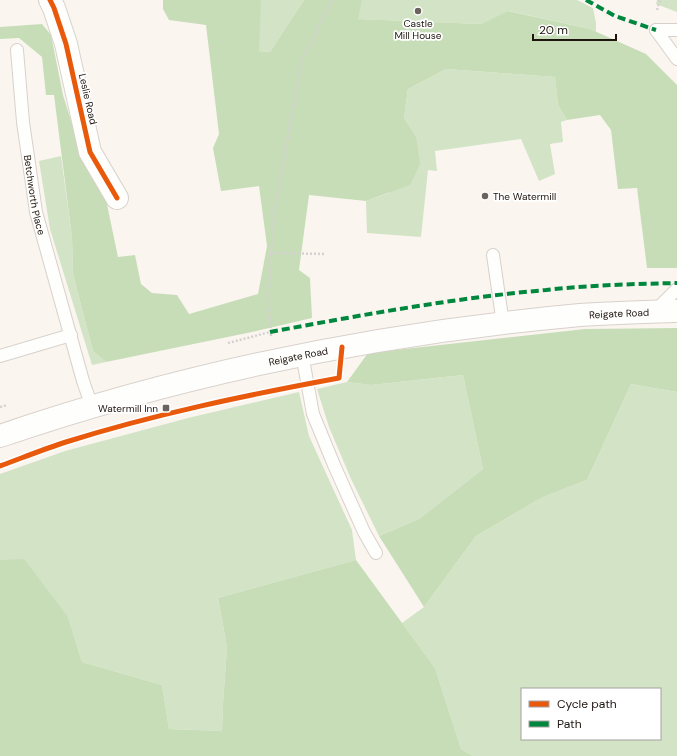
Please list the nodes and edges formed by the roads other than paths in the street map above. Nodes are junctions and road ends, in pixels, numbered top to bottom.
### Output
1 (50, 0) edge
2 (677, 30) edge
3 (17, 50) dead end
4 (677, 59) edge
5 (117, 198) dead end
6 (493, 255) dead end
7 (677, 289) edge
8 (677, 311) edge
9 (654, 312) junction
10 (503, 324) junction
11 (71, 335) junction
12 (302, 354) junction
13 (0, 356) edge
14 (92, 407) junction
15 (0, 436) edge
16 (376, 553) dead end

1 - 5 main road, Leslie Road
2 - 4 lane
3 - 11 lane, Betchworth Place
6 - 10 lane
7 - 9 lane
8 - 9 main road, Reigate Road
9 - 10 main road, Reigate Road
10 - 12 main road, Reigate Road
11 - 13 lane
11 - 14 lane, Betchworth Place
12 - 14 main road, Reigate Road
12 - 16 lane
14 - 15 main road, Reigate Road

